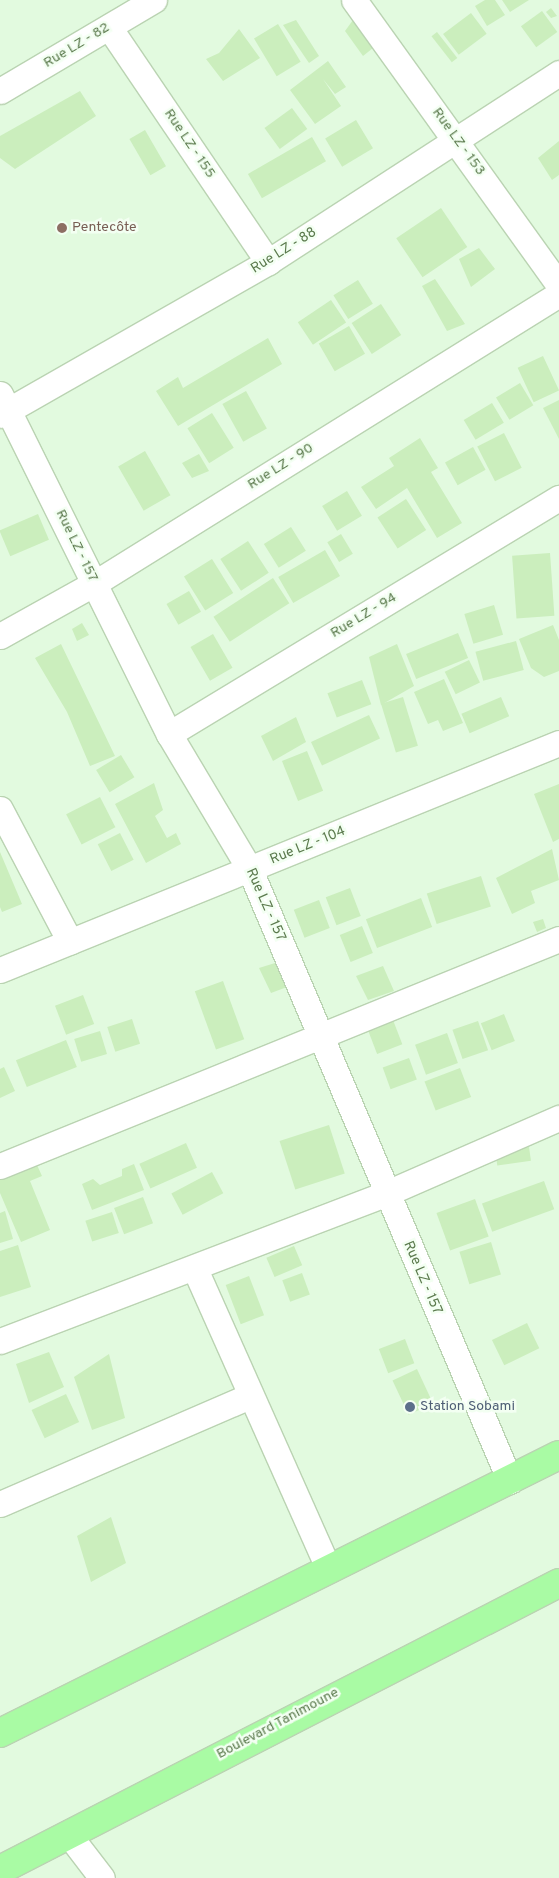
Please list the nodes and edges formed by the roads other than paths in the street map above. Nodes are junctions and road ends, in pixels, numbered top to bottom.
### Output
1 (154, 0) edge
2 (354, 0) edge
3 (109, 27) junction
4 (559, 73) edge
5 (0, 91) edge
6 (459, 142) junction
7 (268, 262) junction
8 (559, 285) edge
9 (559, 294) edge
10 (3, 406) edge
11 (559, 498) edge
12 (95, 583) junction
13 (0, 636) edge
14 (169, 734) junction
15 (559, 743) edge
16 (0, 809) edge
17 (250, 870) junction
18 (559, 939) edge
19 (70, 942) junction
20 (0, 970) edge
21 (322, 1033) junction
22 (559, 1118) edge
23 (0, 1166) edge
24 (387, 1193) junction
25 (195, 1269) junction
26 (0, 1341) edge
27 (250, 1396) junction
28 (559, 1455) edge
29 (510, 1480) junction
30 (0, 1504) edge
31 (329, 1570) junction
32 (559, 1582) edge
33 (0, 1733) edge
34 (78, 1845) junction
35 (0, 1870) edge
36 (102, 1878) edge

1 - 3 street, Rue LZ - 82
2 - 6 street, Rue LZ - 153
3 - 5 street, Rue LZ - 82
3 - 7 street, Rue LZ - 155
4 - 6 street, Rue LZ - 88
6 - 7 street, Rue LZ - 88
6 - 8 street, Rue LZ - 153
7 - 10 street, Rue LZ - 88
9 - 12 street, Rue LZ - 90
10 - 12 street, Rue LZ - 157
11 - 14 street, Rue LZ - 94
12 - 13 street, Rue LZ - 90
12 - 14 street, Rue LZ - 157
14 - 17 street, Rue LZ - 157
15 - 17 street, Rue LZ - 104
16 - 19 street
17 - 19 street, Rue LZ - 104
17 - 21 street, Rue LZ - 157
18 - 21 street
19 - 20 street, Rue LZ - 104
21 - 23 street
21 - 24 street, Rue LZ - 157
22 - 24 street
24 - 25 street
24 - 29 street, Rue LZ - 157
25 - 26 street
25 - 27 street
27 - 30 street
27 - 31 street
28 - 29 main road
29 - 31 main road
31 - 33 main road
32 - 34 main road, Boulevard Tanimoune
34 - 35 main road, Boulevard Tanimoune
34 - 36 street

